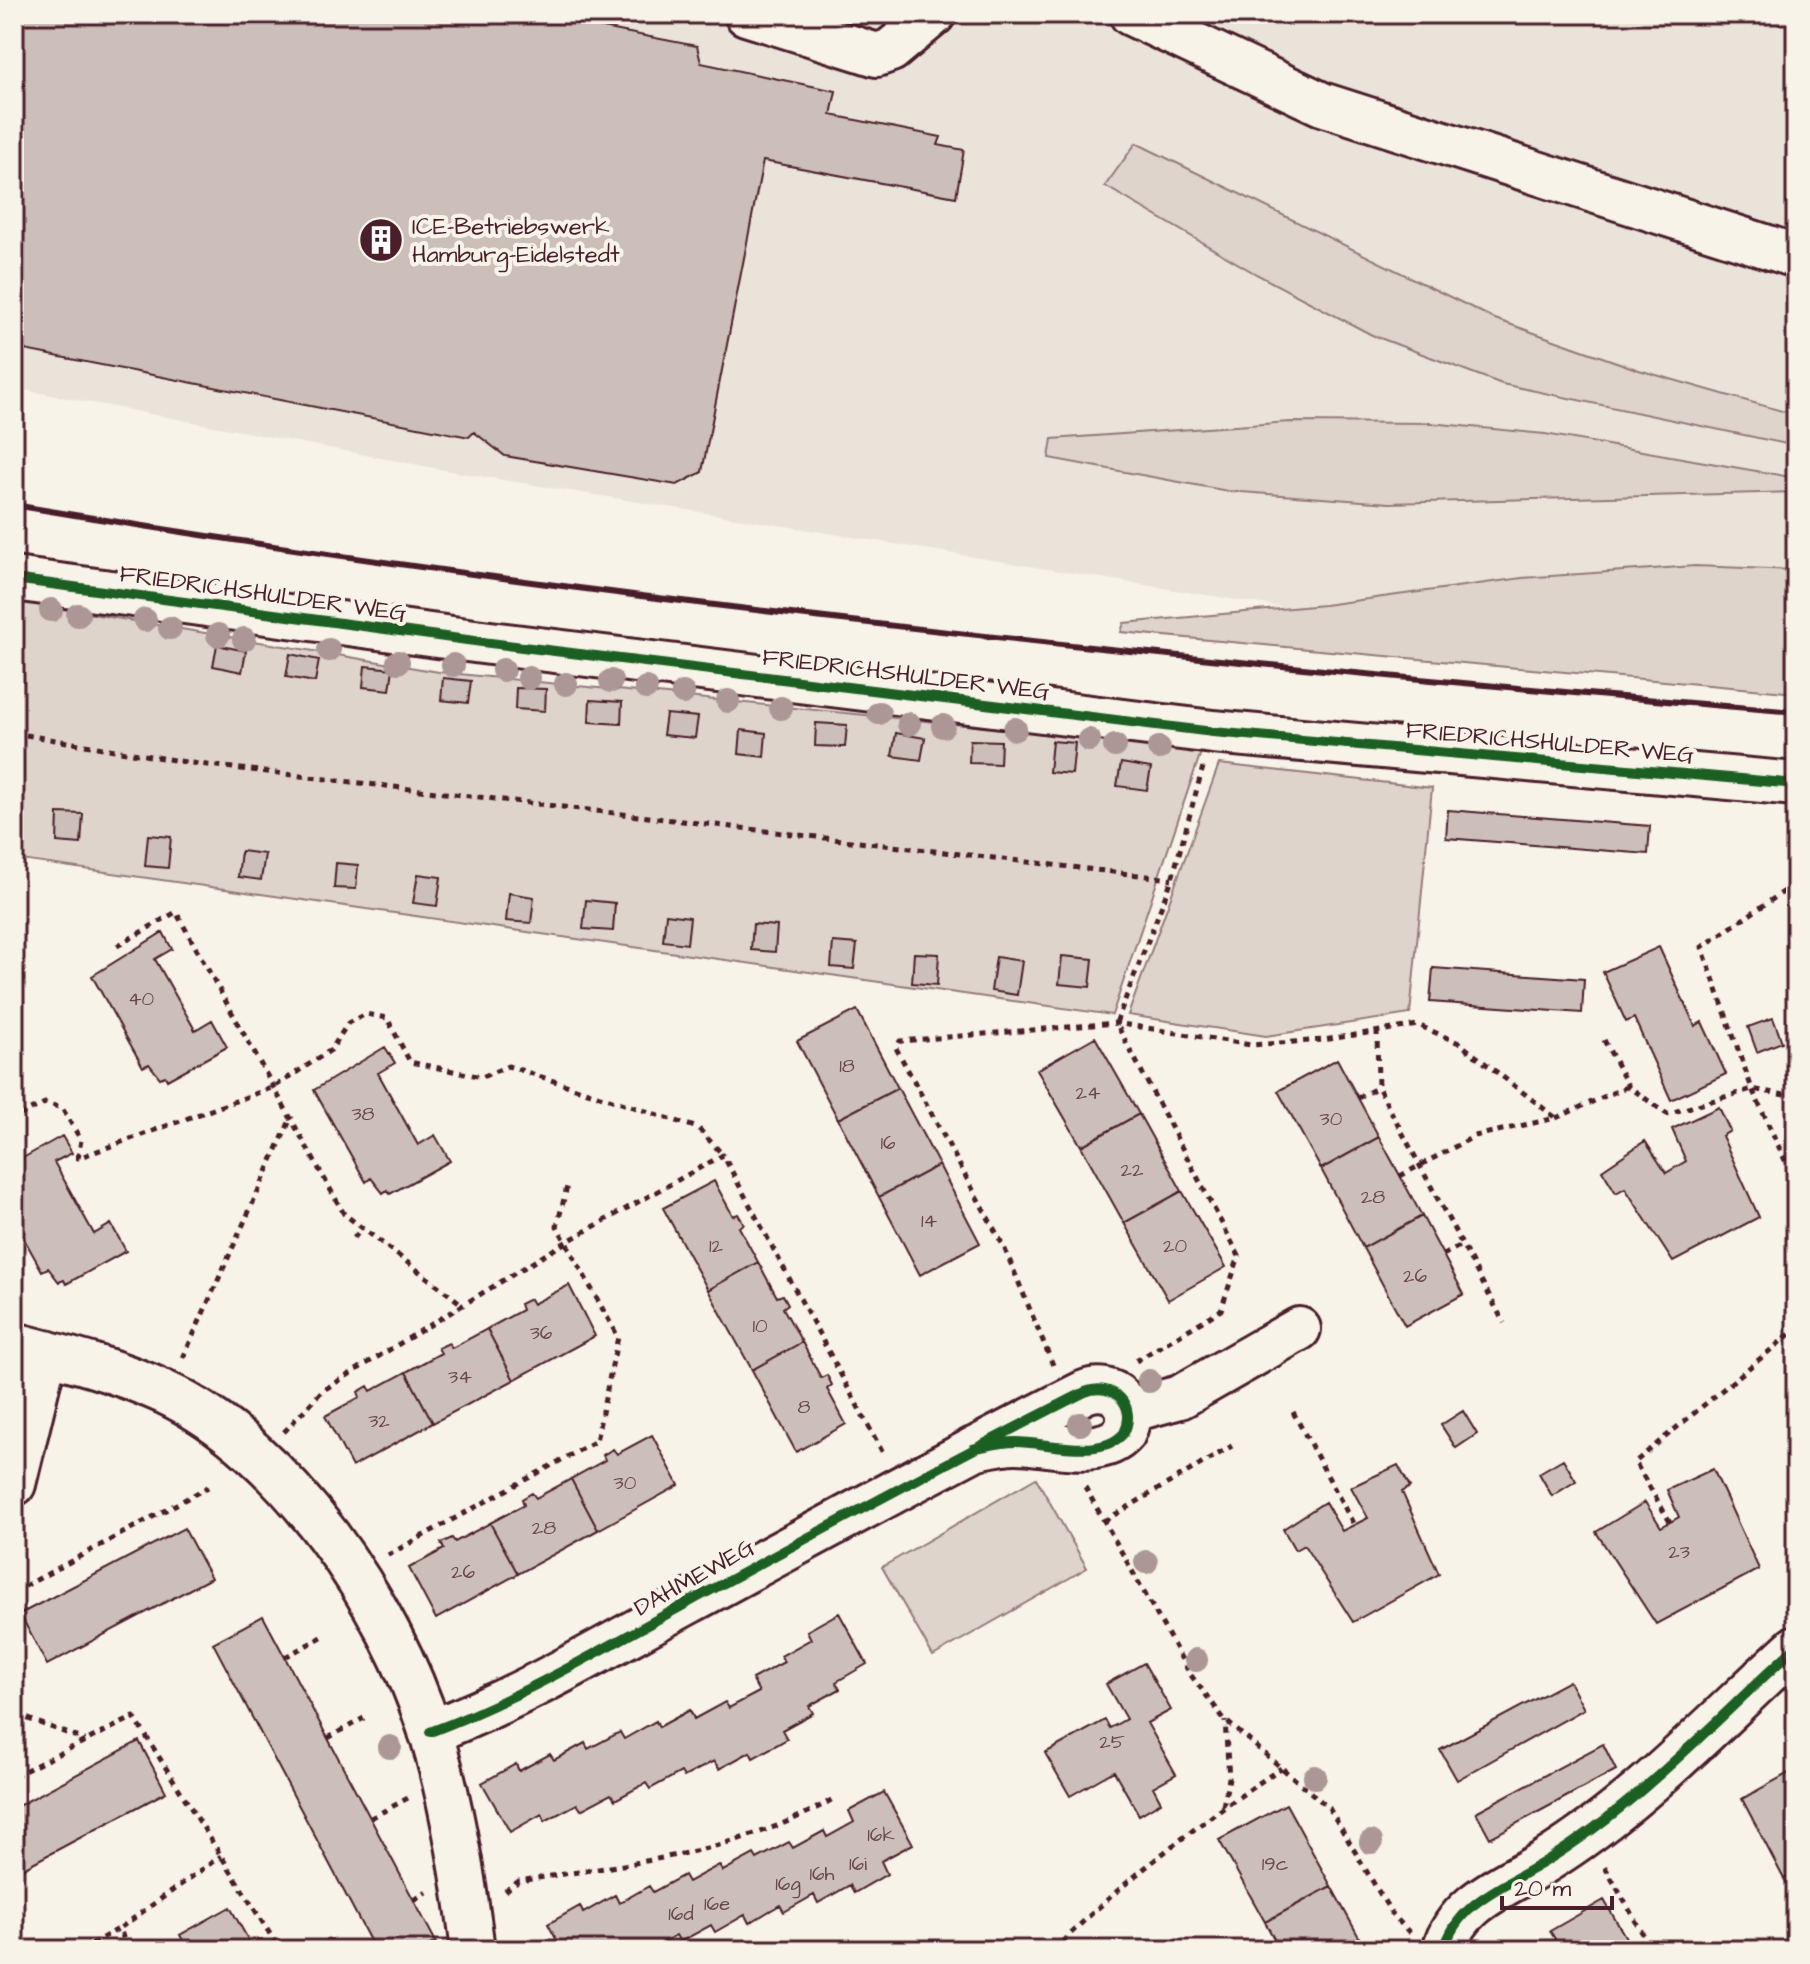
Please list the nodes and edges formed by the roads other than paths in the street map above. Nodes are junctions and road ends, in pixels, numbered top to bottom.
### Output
1 (746, 14) edge
2 (934, 14) edge
3 (1131, 14) edge
4 (1796, 256) edge
5 (14, 579) edge
6 (1794, 801) edge
7 (1299, 1329) dead end
8 (30, 1348) edge
9 (14, 1484) edge
10 (1796, 1647) edge
11 (430, 1732) junction
12 (1428, 1942) edge
13 (473, 1950) edge

1 - 2 street
3 - 4 street
5 - 6 street, FRIEDRICHSHULDER WEG
7 - 11 street, DAHMEWEG
8 - 9 street
8 - 11 street
10 - 12 street
11 - 13 street

